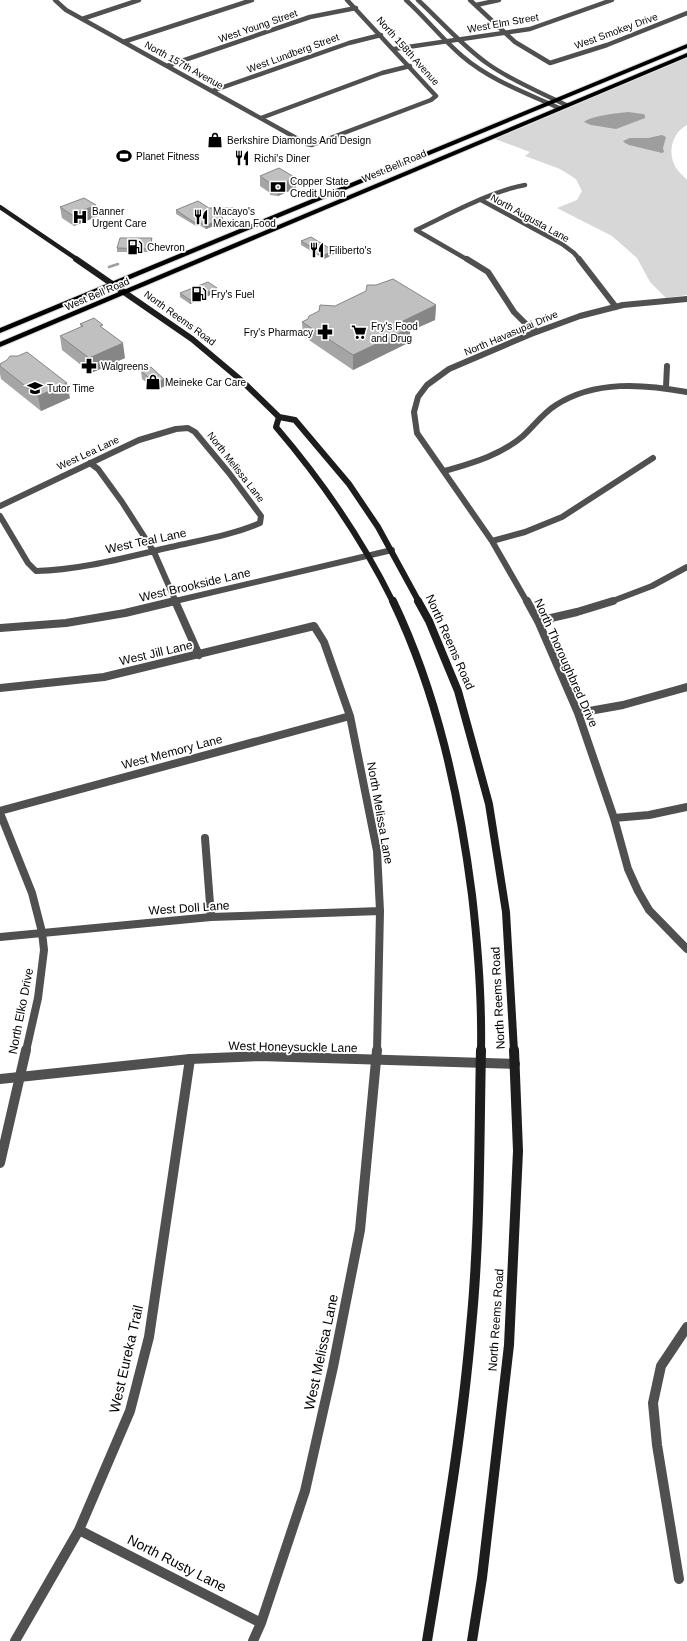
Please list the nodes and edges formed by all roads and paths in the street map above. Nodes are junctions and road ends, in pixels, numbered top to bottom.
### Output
1 (54, 0) edge
2 (139, 0) edge
3 (252, 0) edge
4 (347, 0) edge
5 (406, 0) edge
6 (418, 0) edge
7 (470, 0) edge
8 (499, 0) edge
9 (612, 0) edge
10 (476, 4) junction
11 (356, 8) junction
12 (687, 13) edge
13 (82, 20) junction
14 (506, 33) junction
15 (381, 35) junction
16 (459, 39) junction
17 (448, 41) junction
18 (123, 42) junction
19 (687, 46) edge
20 (394, 49) junction
21 (687, 55) edge
22 (167, 66) junction
23 (410, 66) junction
24 (212, 91) junction
25 (556, 100) junction
26 (548, 103) junction
27 (566, 105) junction
28 (559, 108) junction
29 (261, 118) junction
30 (307, 144) joint
31 (525, 185) dead end
32 (481, 200) junction
33 (0, 207) edge
34 (281, 214) junction
35 (292, 221) junction
36 (112, 284) junction
37 (125, 293) junction
38 (687, 299) edge
39 (616, 307) junction
40 (0, 331) edge
41 (536, 331) junction
42 (0, 345) edge
43 (667, 366) dead end
44 (666, 387) junction
45 (421, 392) joint
46 (687, 392) edge
47 (279, 417) junction
48 (188, 428) joint
49 (652, 458) dead end
50 (90, 462) junction
51 (445, 471) junction
52 (0, 506) edge
53 (0, 516) edge
54 (260, 523) joint
55 (492, 541) junction
56 (392, 550) junction
57 (154, 552) junction
58 (369, 555) junction
59 (687, 567) edge
60 (176, 601) junction
61 (538, 621) junction
62 (314, 626) joint
63 (0, 628) edge
64 (198, 655) junction
65 (687, 687) edge
66 (0, 688) edge
67 (578, 713) junction
68 (350, 716) junction
69 (687, 807) edge
70 (0, 812) edge
71 (614, 818) junction
72 (205, 838) dead end
73 (380, 911) junction
74 (211, 917) junction
75 (42, 932) junction
76 (0, 936) edge
77 (687, 949) edge
78 (190, 1059) junction
79 (377, 1060) junction
80 (481, 1064) junction
81 (515, 1064) junction
82 (20, 1077) junction
83 (0, 1079) edge
84 (0, 1163) edge
85 (687, 1327) edge
86 (79, 1530) junction
87 (678, 1579) dead end
88 (261, 1623) junction
89 (15, 1641) edge
90 (253, 1641) edge
91 (427, 1641) edge
92 (472, 1641) edge

1 - 13 street, North 157th Avenue
2 - 13 street
3 - 18 street
4 - 11 street, North 158th Avenue
5 - 17 street
6 - 16 street
7 - 10 street
8 - 10 street
9 - 14 street, West Elm Street
10 - 14 street
11 - 15 street, North 158th Avenue
11 - 22 street, West Young Street
12 - 14 street, West Smokey Drive
13 - 18 street, North 157th Avenue
14 - 16 street, West Elm Street
15 - 20 street, North 158th Avenue
15 - 24 street, West Lundberg Street
16 - 17 street, West Elm Street
16 - 25 street
17 - 20 street, West Elm Street
17 - 26 street
18 - 22 street, North 157th Avenue
19 - 25 main road, West Bell Road
20 - 23 street, North 158th Avenue
21 - 27 main road, West Bell Road
22 - 24 street, North 157th Avenue
23 - 29 street
23 - 30 street, North 158th Avenue
24 - 29 street, North 157th Avenue
25 - 26 main road, West Bell Road
25 - 27 street
26 - 28 street
26 - 34 main road, West Bell Road
27 - 28 main road, West Bell Road
28 - 35 main road, West Bell Road
29 - 30 street, North 157th Avenue
31 - 32 street
32 - 39 street, North Augusta Lane
32 - 41 street
33 - 36 main road, North Reems Road
34 - 35 main road
34 - 36 main road, West Bell Road
35 - 37 main road, West Bell Road
36 - 37 main road, North Reems Road
36 - 40 main road, West Bell Road
37 - 42 main road, West Bell Road
37 - 47 main road, North Reems Road
38 - 39 street, North Havasupai Drive
39 - 41 street, North Havasupai Drive
41 - 45 street, North Havasupai Drive
43 - 44 street
44 - 46 street
44 - 51 street
45 - 51 street, North Thoroughbred Drive
47 - 56 main road, North Reems Road
47 - 58 main road, North Reems Road
48 - 50 street, West Lea Lane
48 - 54 street, North Melissa Lane
49 - 55 street
50 - 52 street, West Lea Lane
50 - 57 street
51 - 55 street, North Thoroughbred Drive
53 - 57 street, West Teal Lane
54 - 57 street, West Teal Lane
55 - 61 street, North Thoroughbred Drive
56 - 58 street, West Brookside Lane
56 - 81 main road, North Reems Road
57 - 60 street
58 - 60 street, West Brookside Lane
58 - 80 main road, North Reems Road
59 - 61 street
60 - 63 street, West Brookside Lane
60 - 64 street
61 - 67 street, North Thoroughbred Drive
62 - 64 street, West Jill Lane
62 - 68 street, North Melissa Lane
64 - 66 street, West Jill Lane
65 - 67 street
67 - 71 street, North Thoroughbred Drive
68 - 70 street, West Memory Lane
68 - 73 street, North Melissa Lane
69 - 71 street
70 - 75 street, North Elko Drive
71 - 77 street, North Thoroughbred Drive
72 - 74 street
73 - 74 street, West Doll Lane
73 - 79 street, North Melissa Lane
74 - 75 street, West Doll Lane
75 - 76 street, West Doll Lane
75 - 82 street, North Elko Drive
78 - 79 street, West Honeysuckle Lane
78 - 82 street, West Honeysuckle Lane
78 - 86 street, West Eureka Trail
79 - 80 street, West Honeysuckle Lane
79 - 88 street, West Melissa Lane
80 - 81 street, West Honeysuckle Lane
80 - 91 main road, North Reems Road
81 - 92 main road, North Reems Road
82 - 83 street, West Honeysuckle Lane
82 - 84 street, North Elko Drive
85 - 87 street
86 - 88 street, North Rusty Lane
86 - 89 street, West Eureka Trail
88 - 90 street, West Melissa Lane

